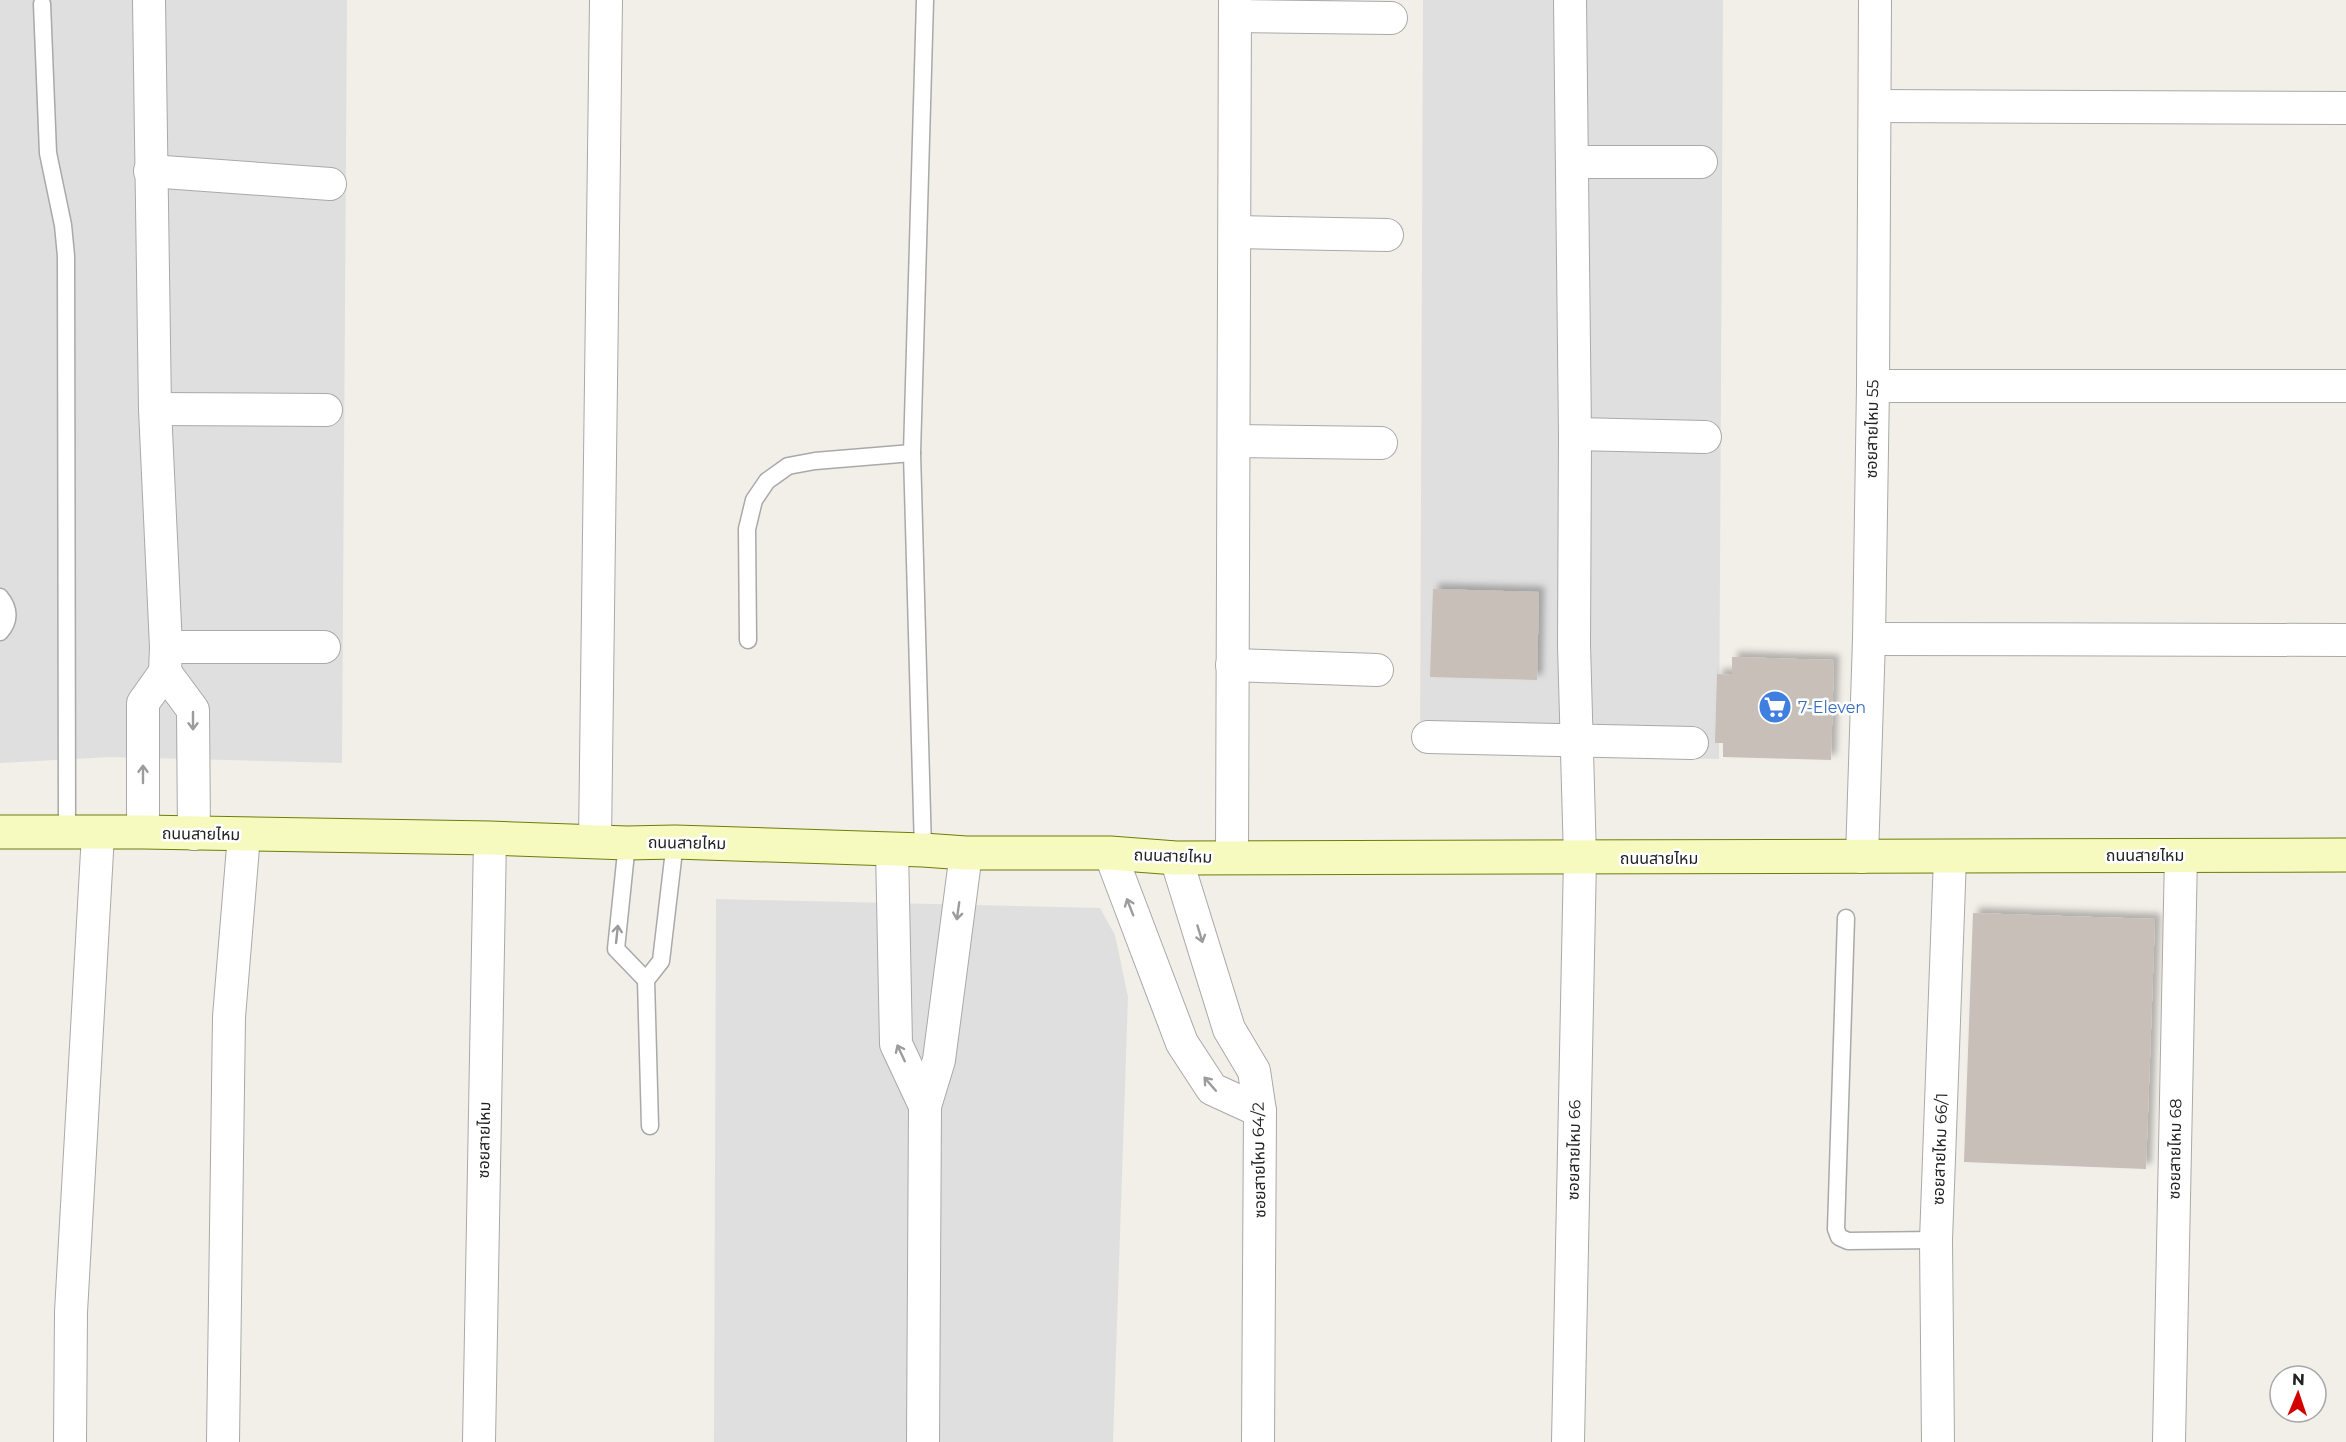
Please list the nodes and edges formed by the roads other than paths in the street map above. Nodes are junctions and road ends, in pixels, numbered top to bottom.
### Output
1 (149, 0) edge
2 (606, 0) edge
3 (925, 0) edge
4 (1570, 0) edge
5 (1875, 0) edge
6 (42, 4) dead end
7 (1235, 8) edge
8 (1391, 18) dead end
9 (1875, 106) junction
10 (2346, 108) edge
11 (1572, 162) junction
12 (1701, 162) dead end
13 (150, 171) junction
14 (330, 184) dead end
15 (1235, 232) junction
16 (1387, 235) dead end
17 (1873, 386) junction
18 (2346, 386) edge
19 (155, 409) junction
20 (326, 410) dead end
21 (1575, 434) junction
22 (1705, 437) dead end
23 (1234, 441) junction
24 (1381, 443) dead end
25 (912, 453) junction
26 (0, 597) edge
27 (0, 632) edge
28 (1869, 639) junction
29 (748, 640) dead end
30 (2346, 640) edge
31 (324, 647) dead end
32 (165, 659) junction
33 (1232, 665) junction
34 (1377, 670) dead end
35 (1428, 737) dead end
36 (1577, 740) junction
37 (1692, 743) dead end
38 (0, 832) edge
39 (143, 832) junction
40 (83, 833) junction
41 (194, 834) junction
42 (244, 835) junction
43 (490, 838) junction
44 (595, 842) junction
45 (675, 842) junction
46 (627, 843) junction
47 (908, 849) junction
48 (966, 853) junction
49 (1110, 853) junction
50 (2181, 855) junction
51 (2346, 855) edge
52 (1950, 856) junction
53 (1232, 857) junction
54 (1862, 857) junction
55 (1176, 858) junction
56 (1580, 858) junction
57 (1846, 918) dead end
58 (646, 980) junction
59 (925, 1106) junction
60 (1260, 1111) junction
61 (650, 1126) dead end
62 (1936, 1240) junction
63 (70, 1442) edge
64 (223, 1442) edge
65 (479, 1442) edge
66 (923, 1442) edge
67 (1258, 1442) edge
68 (1568, 1442) edge
69 (1938, 1442) edge
70 (2169, 1442) edge

1 - 13 street
2 - 44 street
3 - 25 lane
4 - 11 street, ซอยสายไหม 66
5 - 9 street, ซอยสายไหม 55
6 - 40 lane
7 - 8 street
7 - 15 street
9 - 10 street
9 - 17 street, ซอยสายไหม 55
11 - 12 street
11 - 21 street, ซอยสายไหม 66
13 - 14 street
13 - 19 street
15 - 16 street
15 - 23 street
17 - 18 street
17 - 28 street, ซอยสายไหม 55
19 - 20 street
19 - 32 street
21 - 22 street
21 - 36 street, ซอยสายไหม 66
23 - 24 street
23 - 33 street
25 - 29 lane
25 - 47 lane
26 - 27 lane
28 - 30 street
28 - 54 street, ซอยสายไหม 55
31 - 32 street
39 -> 32 street
32 -> 41 street
33 - 34 street
33 - 53 street
35 - 36 street
36 - 37 street
36 - 56 street, ซอยสายไหม 66
38 - 40 main road, ถนนสายไหม
39 - 40 main road, ถนนสายไหม
39 - 41 main road, ถนนสายไหม
40 - 63 street
41 - 42 main road, ถนนสายไหม
42 - 43 main road, ถนนสายไหม
42 - 64 street
43 - 44 main road, ถนนสายไหม
43 - 65 street, ซอยสายไหม
44 - 46 main road, ถนนสายไหม
45 - 46 main road, ถนนสายไหม
45 - 47 main road, ถนนสายไหม
45 - 58 lane
58 -> 46 lane
47 - 48 main road, ถนนสายไหม
59 -> 47 street
48 - 49 main road, ถนนสายไหม
48 -> 59 street
49 - 55 main road, ถนนสายไหม
60 -> 49 street
50 - 51 main road, ถนนสายไหม
50 - 52 main road, ถนนสายไหม
50 - 70 street, ซอยสายไหม 68
52 - 54 main road, ถนนสายไหม
52 - 62 street, ซอยสายไหม 66/1
53 - 55 main road, ถนนสายไหม
53 - 56 main road, ถนนสายไหม
54 - 56 main road, ถนนสายไหม
55 -> 60 street, ซอยสายไหม 64/2
56 - 68 street, ซอยสายไหม 66
57 - 62 lane
58 - 61 lane
59 - 66 street
60 - 67 street, ซอยสายไหม 64/2
62 - 69 street, ซอยสายไหม 66/1

